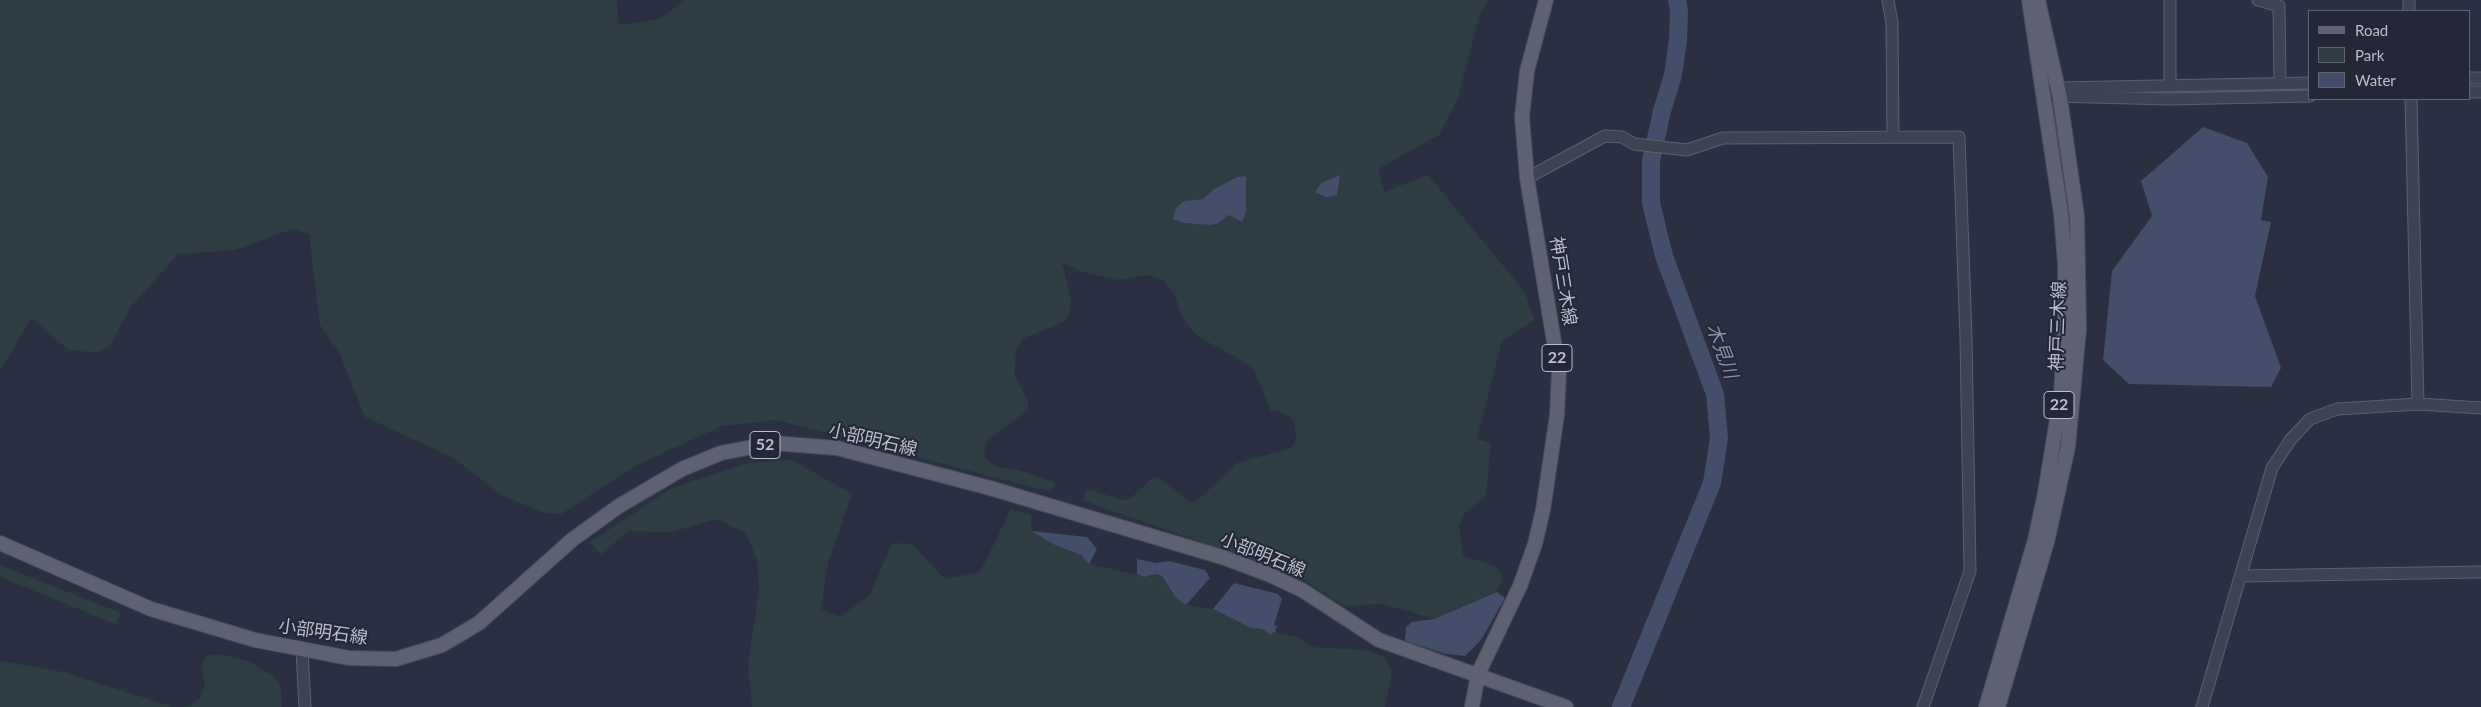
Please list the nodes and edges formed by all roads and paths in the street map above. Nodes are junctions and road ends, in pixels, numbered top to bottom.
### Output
1 (1546, 0) edge
2 (1888, 0) edge
3 (2029, 0) edge
4 (2038, 0) edge
5 (2170, 0) edge
6 (2258, 0) edge
7 (2280, 83) junction
8 (2308, 83) edge
9 (2170, 85) junction
10 (2059, 93) junction
11 (2044, 95) junction
12 (2308, 96) edge
13 (2411, 100) edge
14 (1892, 136) junction
15 (1527, 178) junction
16 (2418, 404) junction
17 (2481, 408) edge
18 (0, 544) edge
19 (2481, 572) edge
20 (2241, 576) junction
21 (302, 650) junction
22 (1478, 674) junction
23 (305, 707) edge
24 (1472, 707) edge
25 (1566, 707) edge
26 (1923, 707) edge
27 (1986, 707) edge
28 (1998, 707) edge
29 (2202, 707) edge

1 - 15 main road, 神戸三木線 / 22
2 - 14 street
3 - 11 main road, 神戸三木線 / 22
4 - 10 main road, 神戸三木線 / 22
5 - 9 street
6 - 7 street
7 - 8 street
7 - 9 street
9 - 10 street
10 - 11 street
10 - 12 street
10 - 28 main road, 神戸三木線 / 22
11 - 27 main road, 神戸三木線 / 22
13 - 16 street
14 - 15 street
14 - 26 street
15 - 22 main road, 神戸三木線 / 22
16 - 17 street
16 - 20 street
18 - 21 main road, 小部明石線 / 52
19 - 20 street
20 - 29 street
21 - 22 main road, 小部明石線 / 52
21 - 23 street
22 - 24 main road, 神戸三木線 / 22
22 - 25 main road, 小部明石線 / 52

